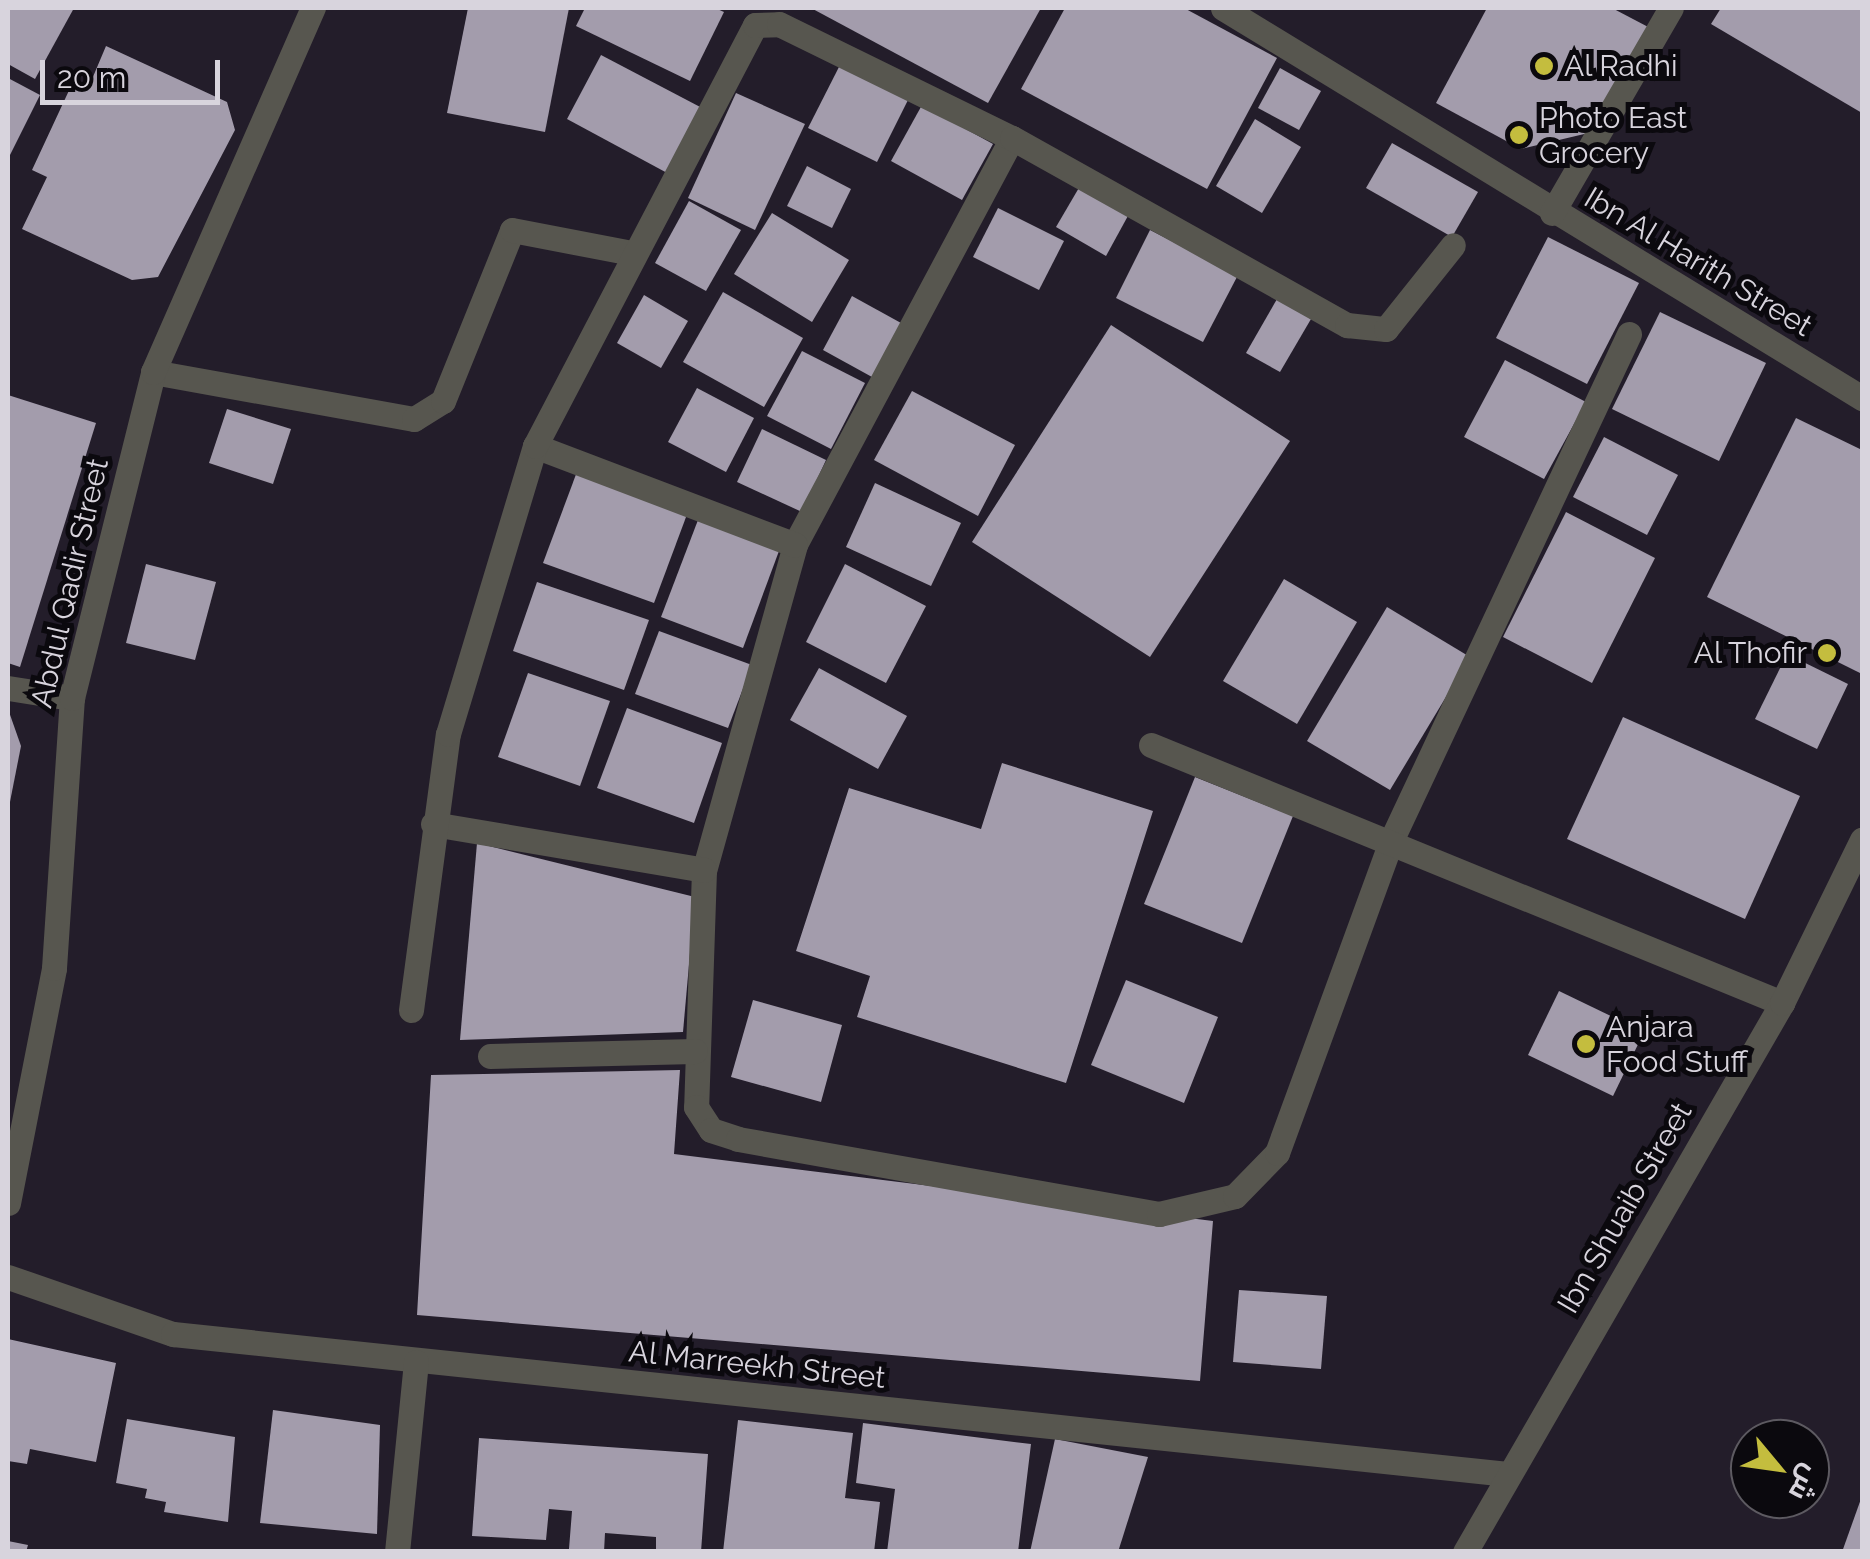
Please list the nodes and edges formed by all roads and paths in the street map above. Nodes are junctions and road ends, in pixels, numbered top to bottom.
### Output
1 (312, 8) edge
2 (1223, 8) edge
3 (1671, 8) edge
4 (1012, 138) junction
5 (1552, 213) junction
6 (1453, 245) dead end
7 (632, 253) junction
8 (1629, 334) dead end
9 (153, 372) junction
10 (1862, 398) edge
11 (535, 446) junction
12 (795, 545) junction
13 (8, 688) edge
14 (72, 698) junction
15 (1151, 746) dead end
16 (433, 824) junction
17 (1862, 840) edge
18 (1391, 841) junction
19 (704, 870) junction
20 (1782, 1003) junction
21 (412, 1010) dead end
22 (695, 1051) junction
23 (490, 1056) dead end
24 (8, 1204) edge
25 (8, 1277) edge
26 (416, 1362) junction
27 (1508, 1474) junction
28 (397, 1552) edge
29 (1465, 1552) edge

1 - 9 street, Abdul Qadir Street
2 - 5 street, Ibn Al Harith Street
3 - 5 street, Ibn Al Harith Street
4 - 6 street
4 - 7 street
4 - 12 street
5 - 10 street, Ibn Al Harith Street
7 - 9 street
7 - 11 street
8 - 18 street
9 - 14 street, Abdul Qadir Street
11 - 12 street
11 - 16 street
12 - 19 street
13 - 14 street
14 - 24 street, Abdul Qadir Street
15 - 18 street
16 - 19 street
16 - 21 street
17 - 20 street, Ibn Shuaib Street
18 - 20 street
18 - 22 street
19 - 22 street
20 - 27 street, Ibn Shuaib Street
22 - 23 street
25 - 26 street, Al Marreekh Street
26 - 27 street, Al Marreekh Street
26 - 28 street
27 - 29 street, Ibn Shuaib Street

